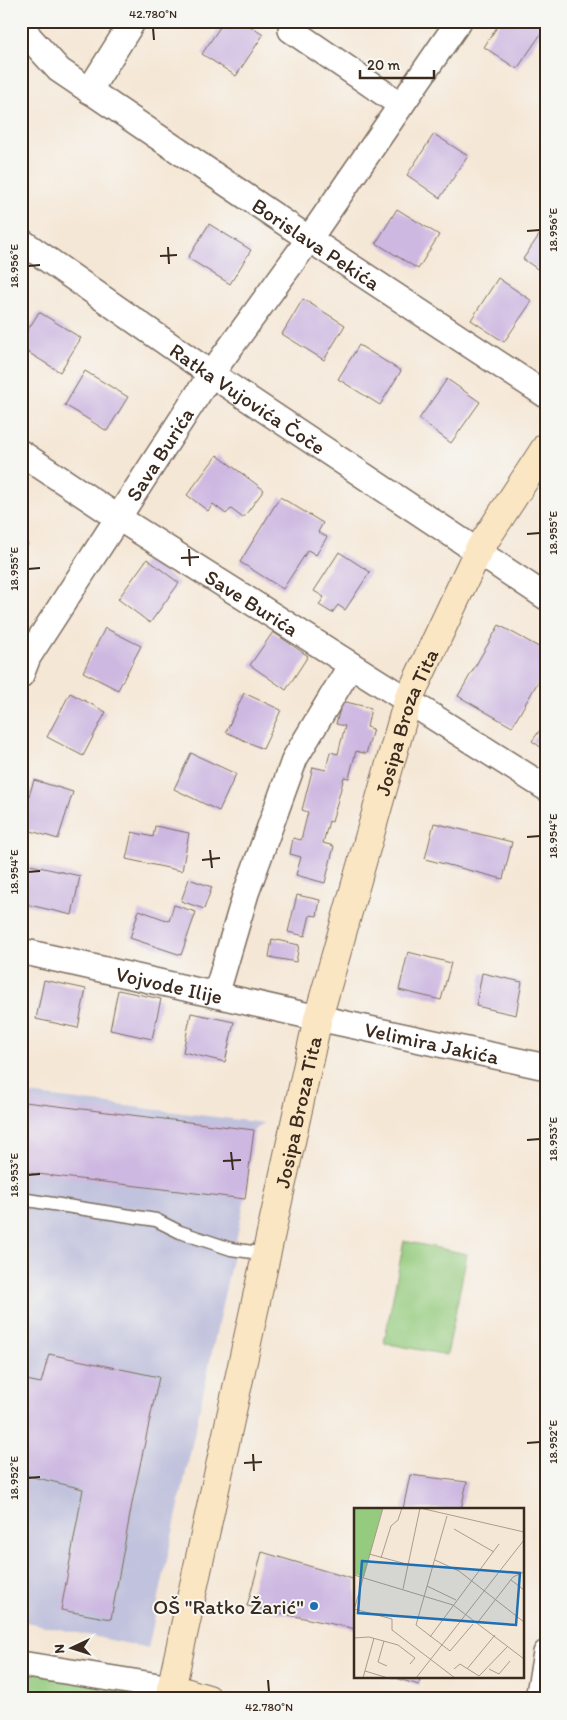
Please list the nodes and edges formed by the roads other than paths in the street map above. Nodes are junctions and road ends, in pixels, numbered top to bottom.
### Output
1 (133, 21) edge
2 (459, 21) edge
3 (21, 22) edge
4 (291, 30) dead end
5 (89, 91) junction
6 (402, 105) junction
7 (309, 240) junction
8 (21, 241) edge
9 (211, 374) junction
10 (546, 395) edge
11 (546, 447) edge
12 (21, 453) edge
13 (117, 517) junction
14 (478, 551) junction
15 (546, 597) edge
16 (24, 662) edge
17 (351, 665) junction
18 (408, 700) junction
19 (546, 788) edge
20 (21, 951) edge
21 (216, 995) junction
22 (318, 1018) junction
23 (546, 1067) edge
24 (21, 1199) edge
25 (266, 1254) junction
26 (546, 1653) edge
27 (21, 1664) edge
28 (170, 1693) edge
29 (208, 1699) edge
30 (538, 1699) edge

1 - 5 street
2 - 6 street, Sava Burića
3 - 5 street, Borislava Pekića
4 - 6 street
5 - 7 street, Borislava Pekića
6 - 7 street, Sava Burića
7 - 9 street, Sava Burića
7 - 10 street, Borislava Pekića
8 - 9 street, Ratka Vujovića Čoče
9 - 13 street, Sava Burića
9 - 14 street, Ratka Vujovića Čoče
11 - 14 street, Josipa Broza Tita
12 - 13 street, Save Burića
13 - 16 street, Sava Burića
13 - 17 street, Save Burića
14 - 15 street, Ratka Vujovića Čoče
14 - 18 street, Josipa Broza Tita
17 - 18 street, Save Burića
17 - 21 street
18 - 19 street, Save Burića
18 - 22 street, Josipa Broza Tita
20 - 21 street, Vojvode Ilije
21 - 22 street, Vojvode Ilije
22 - 23 street, Velimira Jakića
22 - 25 street, Josipa Broza Tita
24 - 25 lane
25 - 28 street, Josipa Broza Tita
26 - 30 street
27 - 28 street
28 - 29 street

